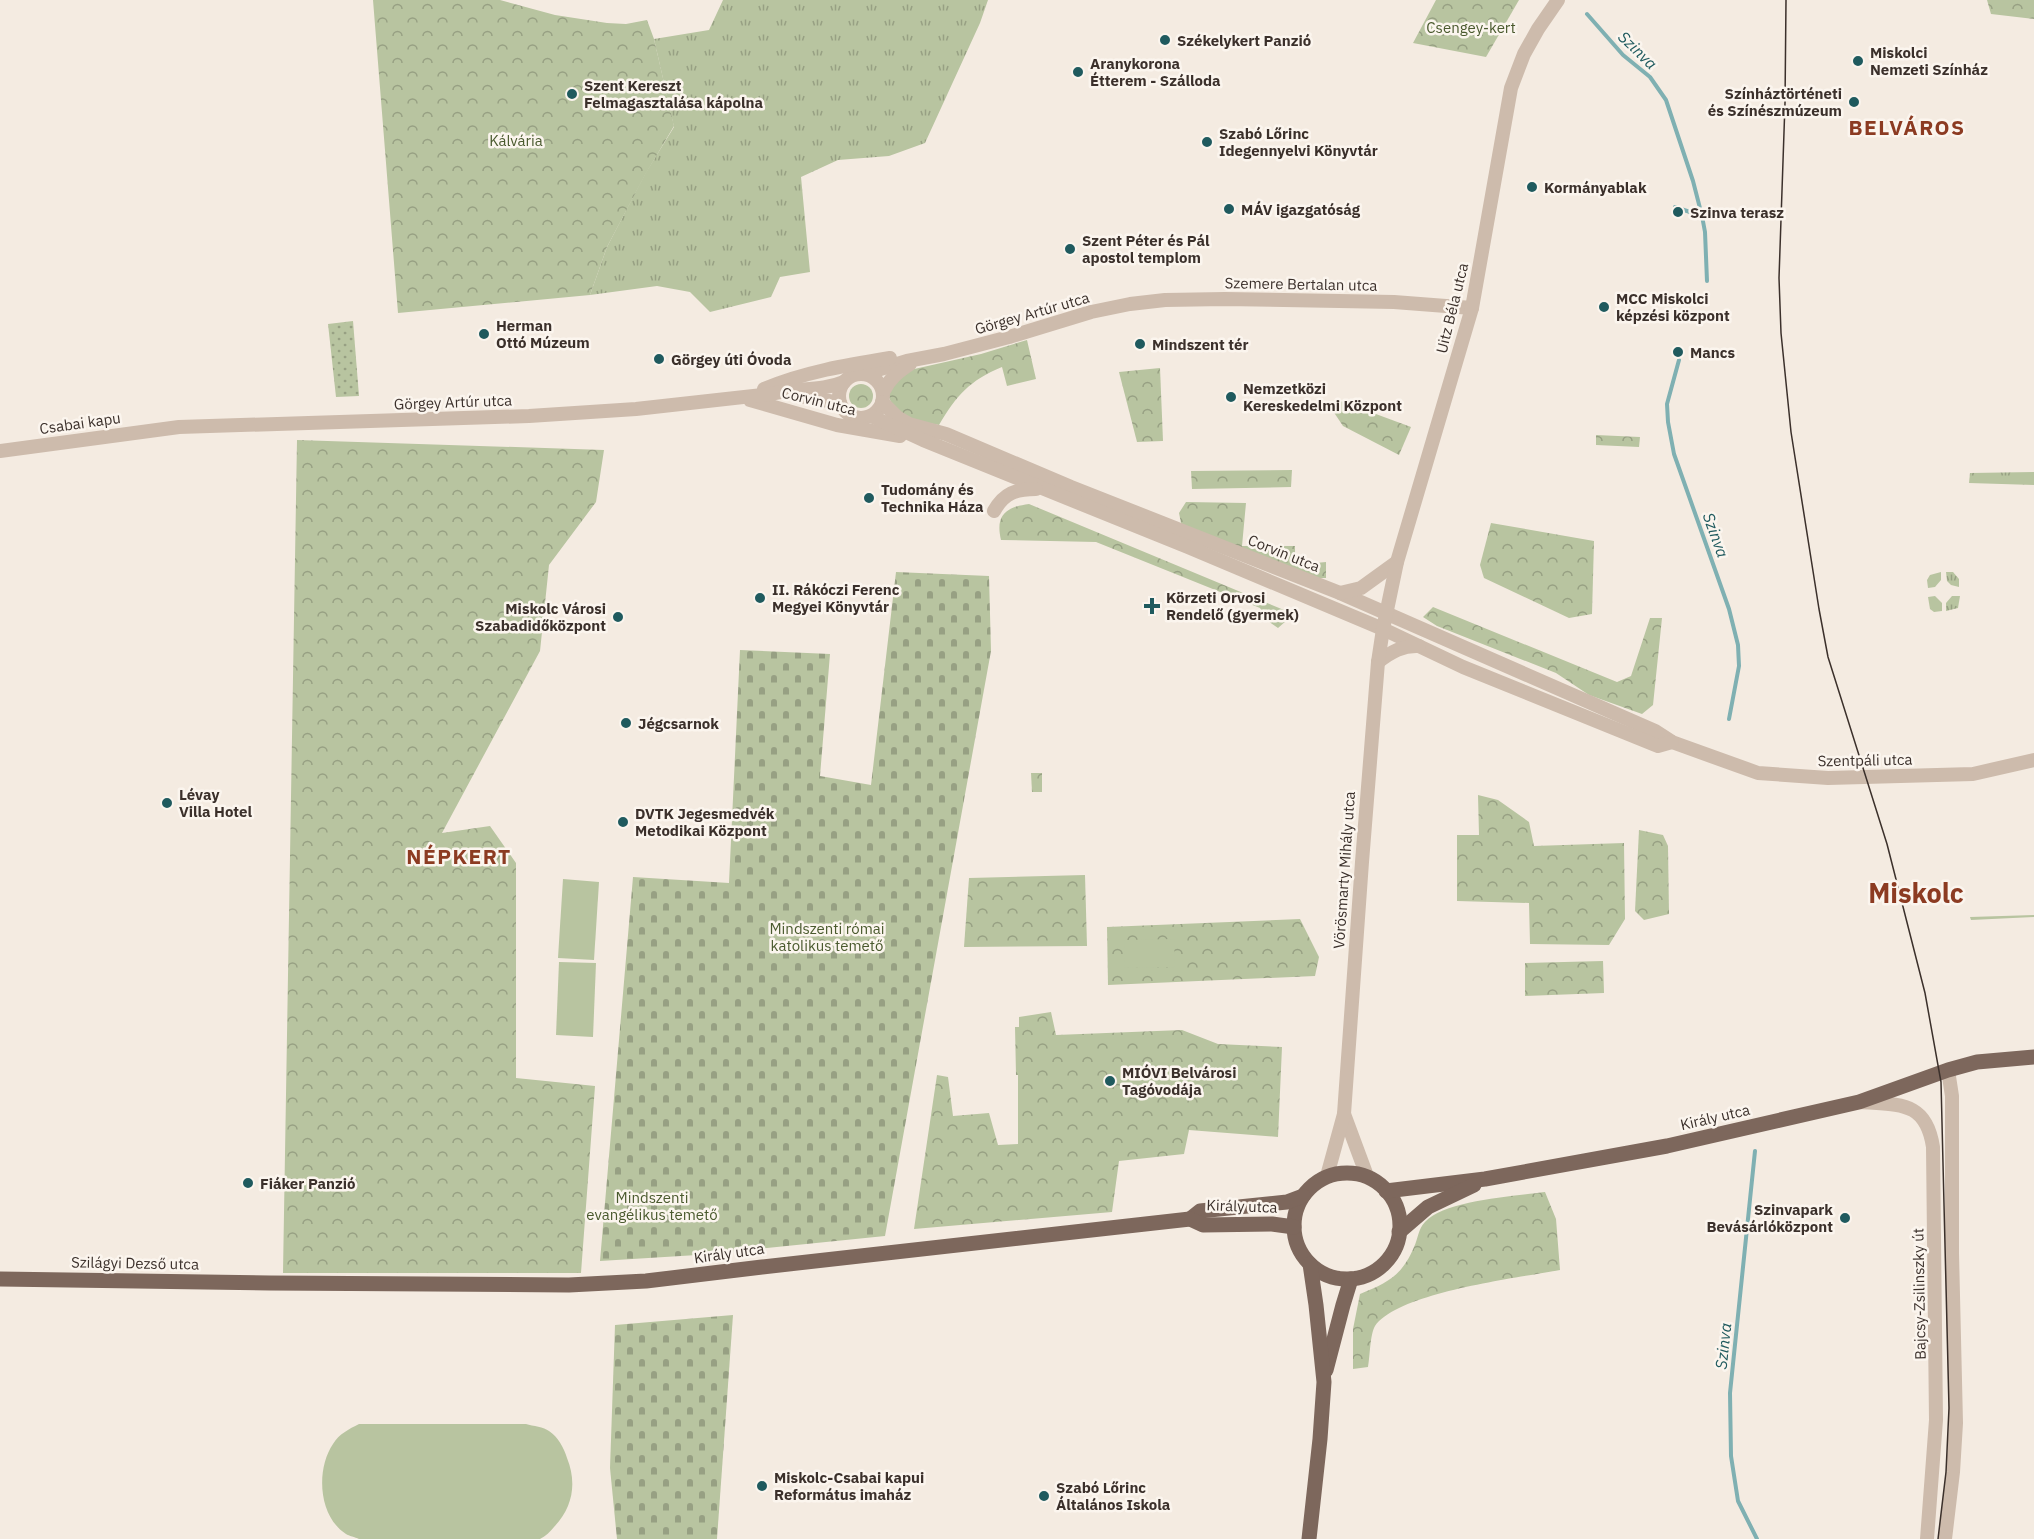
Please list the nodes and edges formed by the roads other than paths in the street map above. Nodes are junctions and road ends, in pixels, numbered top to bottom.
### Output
1 (1558, 0) edge
2 (1130, 304) joint
3 (1472, 308) junction
4 (944, 354) junction
5 (916, 360) junction
6 (864, 374) junction
7 (844, 382) junction
8 (771, 394) junction
9 (882, 397) junction
10 (742, 398) junction
11 (840, 403) junction
12 (871, 416) junction
13 (164, 430) joint
14 (923, 440) junction
15 (0, 451) edge
16 (1042, 489) junction
17 (994, 511) dead end
18 (1397, 562) junction
19 (1340, 593) junction
20 (1386, 613) junction
21 (1409, 623) junction
22 (1383, 629) junction
23 (1419, 646) junction
24 (1378, 662) junction
25 (1672, 742) junction
26 (1698, 753) joint
27 (2034, 760) edge
28 (2034, 1057) edge
29 (1948, 1070) junction
30 (1859, 1102) junction
31 (1344, 1114) junction
32 (1327, 1176) junction
33 (1367, 1176) junction
34 (1485, 1179) junction
35 (1386, 1191) junction
36 (1303, 1196) junction
37 (1190, 1219) junction
38 (1293, 1227) junction
39 (1399, 1232) junction
40 (1310, 1264) junction
41 (0, 1278) edge
42 (1352, 1279) junction
43 (270, 1283) joint
44 (1323, 1382) junction
45 (1309, 1539) edge
46 (1927, 1539) edge
47 (1945, 1539) edge

1 - 3 street, Uitz Béla utca
2 - 3 street, Szemere Bertalan utca
2 - 4 street, Görgey Artúr utca
3 - 18 street, Uitz Béla utca
4 - 5 street, Görgey Artúr utca
4 - 10 street, Görgey Artúr utca
5 - 6 street, Görgey Artúr utca
5 - 9 street, Görgey Artúr utca
6 - 7 street
6 - 9 street
7 - 8 street, Görgey Artúr utca
7 - 11 street
8 - 10 street, Görgey Artúr utca
8 - 11 street, Görgey Artúr utca
9 - 12 street
9 - 19 street, Corvin utca
10 - 13 street, Görgey Artúr utca
10 - 14 street, Corvin utca
11 - 12 street
12 - 14 street, Corvin utca
13 - 15 street, Csabai kapu
14 - 16 street, Corvin utca
16 - 17 street
16 - 22 street, Corvin utca
18 - 19 street
18 - 20 street, Uitz Béla utca
18 - 21 street
19 - 20 street, Corvin utca
20 - 21 street, Corvin utca
20 - 22 street, Uitz Béla utca
21 - 25 street, Corvin utca
22 - 23 street, Corvin utca
22 - 24 street, Vörösmarty Mihály utca
23 - 24 street
23 - 25 street, Corvin utca
24 - 31 street, Vörösmarty Mihály utca
25 - 26 street, Corvin utca
26 - 27 street, Szentpáli utca
28 - 29 main road, Király utca
29 - 30 main road, Király utca
29 - 47 street
30 - 34 main road, Király utca
30 - 46 street, Bajcsy-Zsilinszky út
31 - 32 street, Vörösmarty Mihály utca
31 - 33 street, Vörösmarty Mihály utca
32 - 33 main road
32 - 36 main road
33 - 35 main road
34 - 35 main road, Király utca
34 - 39 main road, Király utca
35 - 39 main road
36 - 37 main road, Király utca
36 - 38 main road
37 - 38 main road, Király utca
37 - 43 main road, Király utca
38 - 40 main road
39 - 42 main road
40 - 42 main road
40 - 44 main road
41 - 43 main road, Szilágyi Dezső utca
42 - 44 main road
44 - 45 main road

